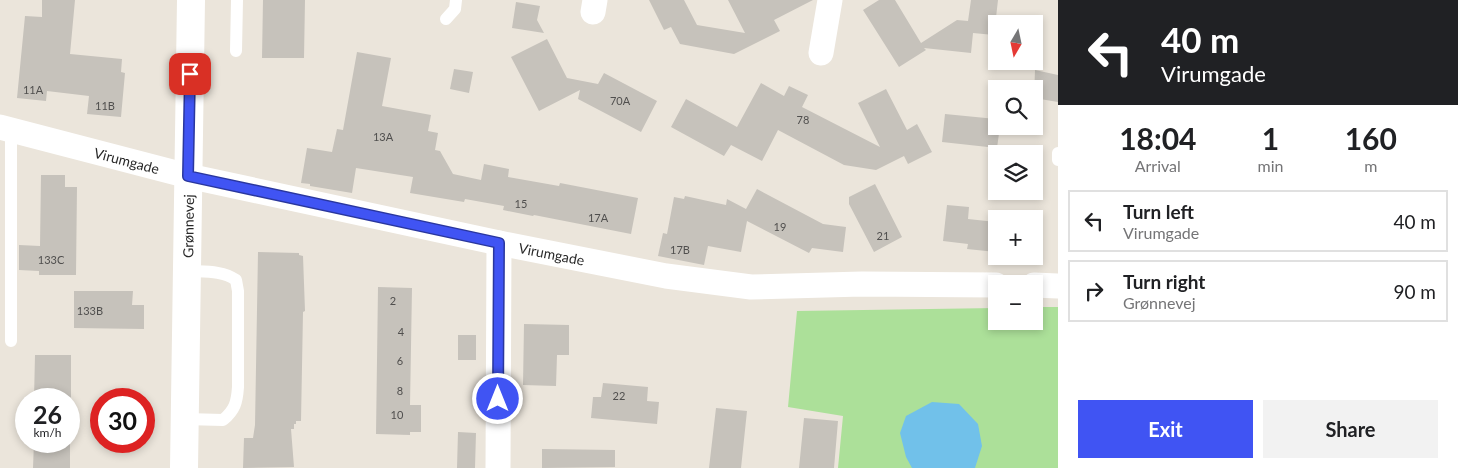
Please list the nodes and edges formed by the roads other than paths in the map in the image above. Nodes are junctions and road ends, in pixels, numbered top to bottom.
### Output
1 (191, 0) edge
2 (237, 0) edge
3 (456, 0) edge
4 (830, 0) edge
5 (446, 19) dead end
6 (236, 50) dead end
7 (821, 53) dead end
8 (6, 128) edge
9 (1058, 153) edge
10 (1058, 160) edge
11 (188, 176) junction
12 (499, 243) junction
13 (187, 271) junction
14 (988, 285) edge
15 (1043, 286) edge
16 (1058, 286) edge
17 (11, 341) dead end
18 (185, 419) junction
19 (184, 468) edge
20 (498, 468) edge

1 - 11 street, Grønnevej
2 - 6 lane
3 - 5 lane
4 - 7 street
8 - 11 street, Virumgade
8 - 17 lane
9 - 10 lane
11 - 12 street, Virumgade
11 - 13 street, Grønnevej
12 - 14 street, Virumgade
12 - 20 street
13 - 18 street, Grønnevej
13 - 18 lane, Grønnevej
15 - 16 street
18 - 19 street, Grønnevej

